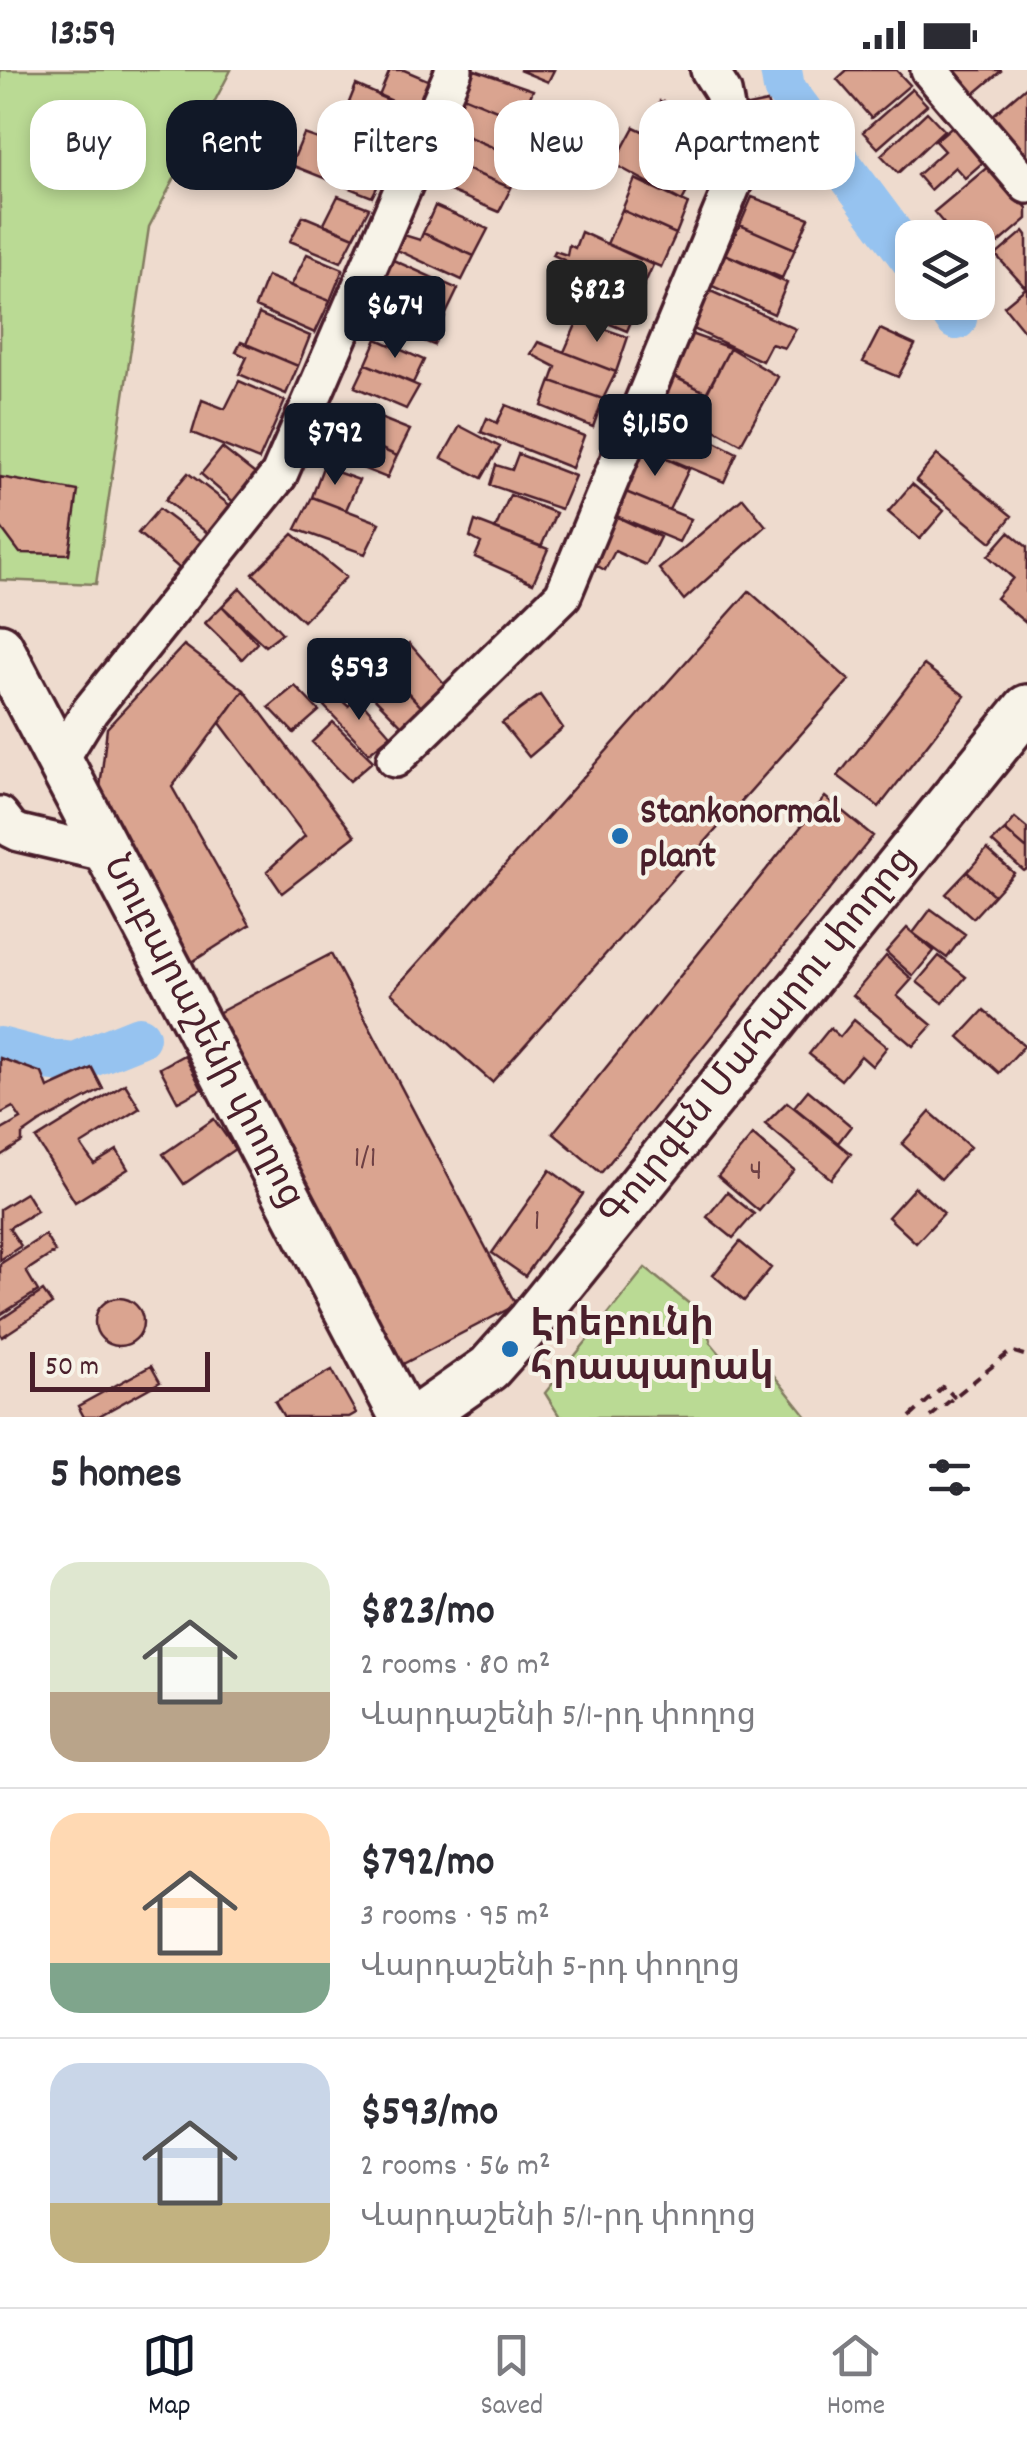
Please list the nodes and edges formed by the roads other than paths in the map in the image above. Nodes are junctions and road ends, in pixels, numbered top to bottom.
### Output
1 (454, 70) edge
2 (709, 70) edge
3 (929, 70) edge
4 (1027, 185) edge
5 (0, 647) edge
6 (1027, 708) edge
7 (394, 759) dead end
8 (60, 760) junction
9 (0, 816) edge
10 (109, 854) junction
11 (489, 1368) junction
12 (402, 1417) edge
13 (418, 1417) edge
14 (484, 1417) edge

1 - 8 street
2 - 7 street
3 - 4 street
5 - 8 main road, Նուբարաշենի փողոց
6 - 11 main road, Գուրգեն Մահարու փողոց
8 - 10 main road, Նուբարաշենի փողոց
9 - 10 street
10 - 12 main road, Նուբարաշենի փողոց
11 - 13 main road
11 - 14 main road

